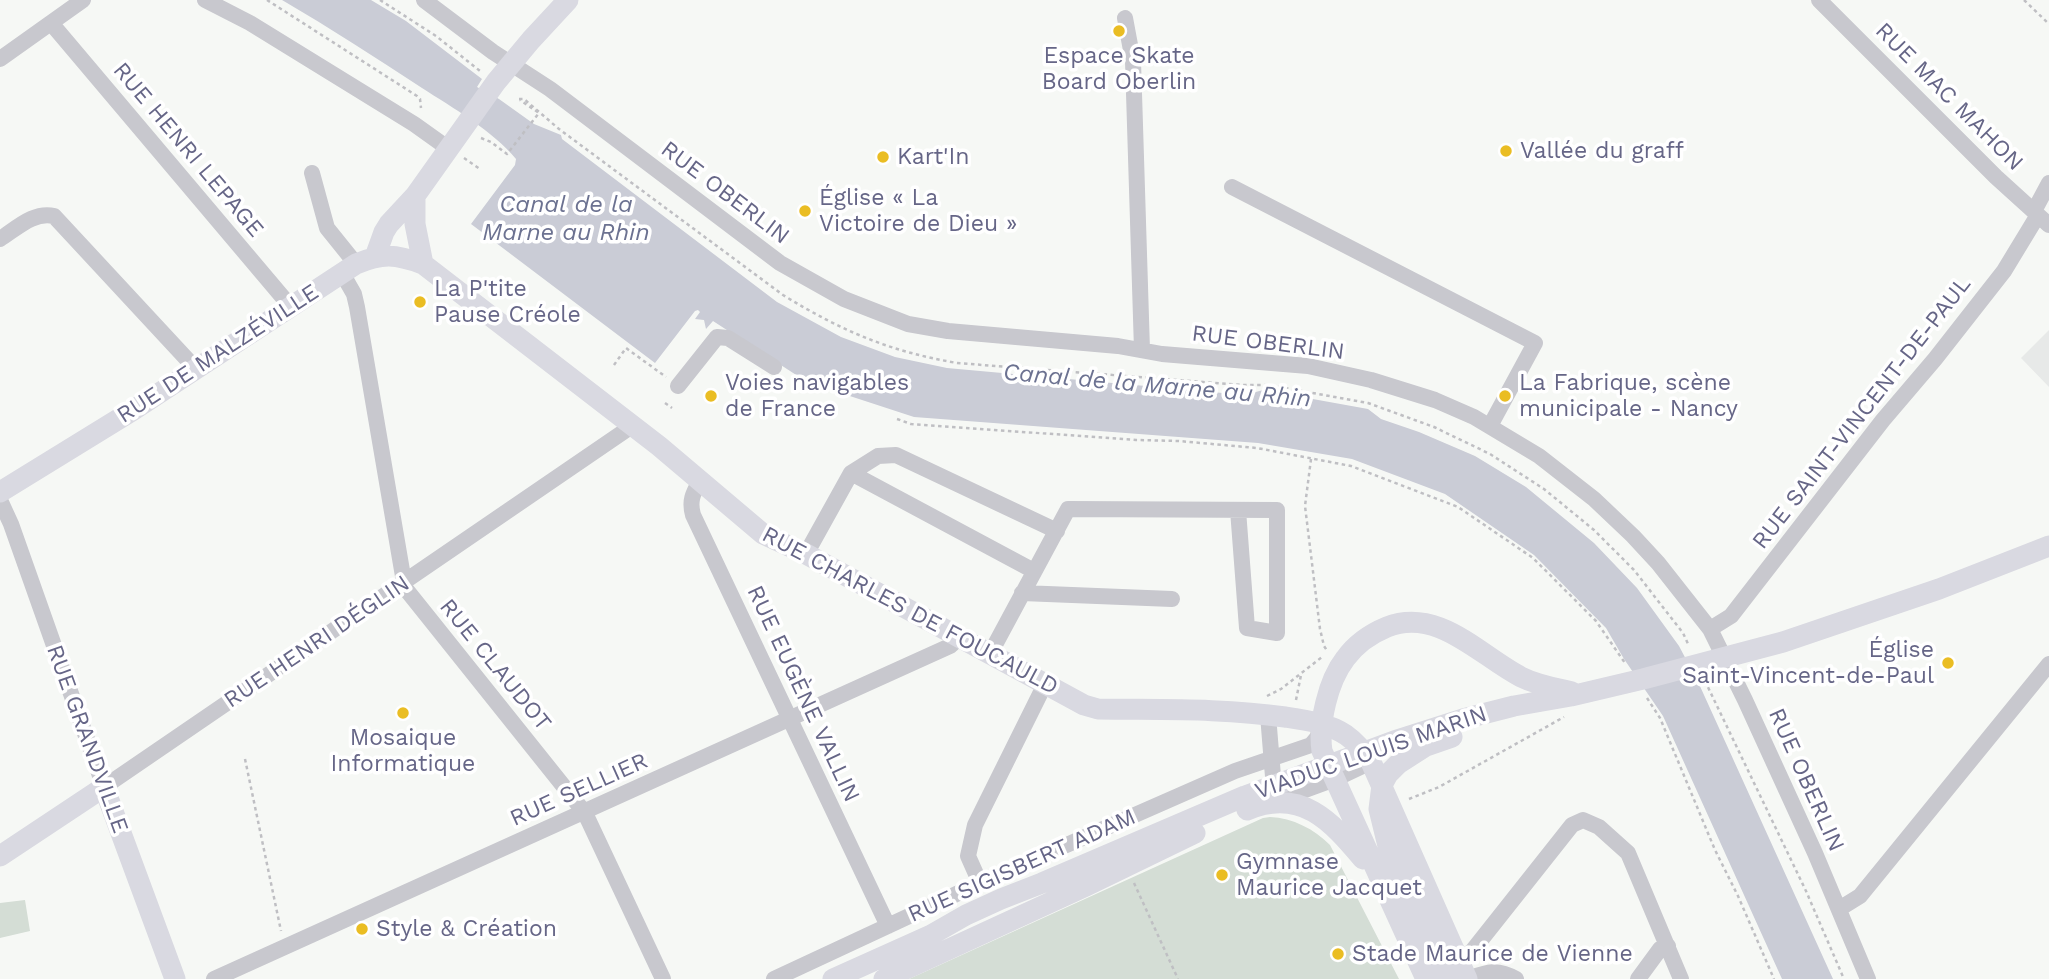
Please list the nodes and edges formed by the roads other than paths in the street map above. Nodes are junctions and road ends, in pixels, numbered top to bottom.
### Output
1 (83, 0) edge
2 (205, 0) edge
3 (424, 0) edge
4 (567, 0) edge
5 (1819, 0) edge
6 (1125, 18) dead end
7 (51, 23) junction
8 (0, 59) edge
9 (511, 64) junction
10 (449, 149) junction
11 (312, 173) dead end
12 (2049, 183) edge
13 (1232, 187) dead end
14 (415, 196) junction
15 (2040, 217) edge
16 (0, 239) edge
17 (423, 264) junction
18 (357, 265) junction
19 (290, 307) junction
20 (1142, 350) junction
21 (774, 367) dead end
22 (196, 369) junction
23 (678, 386) road end
24 (632, 426) junction
25 (1490, 426) junction
26 (851, 473) junction
27 (700, 481) junction
28 (0, 492) edge
29 (0, 500) edge
30 (1238, 510) junction
31 (1057, 531) junction
32 (2049, 546) edge
33 (806, 554) junction
34 (1034, 570) junction
35 (404, 582) junction
36 (1022, 593) junction
37 (1172, 599) dead end
38 (1710, 629) junction
39 (960, 638) junction
40 (990, 654) junction
41 (2049, 664) edge
42 (1045, 684) junction
43 (1575, 701) junction
44 (1268, 715) junction
45 (789, 720) junction
46 (1322, 725) junction
47 (1271, 759) junction
48 (1371, 762) junction
49 (1335, 779) junction
50 (104, 787) junction
51 (1275, 801) junction
52 (584, 813) junction
53 (0, 856) edge
54 (1382, 881) junction
55 (980, 883) junction
56 (1839, 909) junction
57 (888, 926) junction
58 (1668, 946) junction
59 (1460, 975) edge
60 (175, 979) edge
61 (215, 979) edge
62 (663, 979) edge
63 (774, 979) edge
64 (833, 979) edge
65 (884, 979) edge
66 (1426, 979) edge
67 (1516, 979) edge
68 (1638, 979) edge
69 (1681, 979) edge
70 (1868, 979) edge

1 - 7 street
2 - 10 street
3 - 9 street, RUE OBERLIN
4 - 9 main road
5 - 15 street, RUE MAC MAHON
6 - 20 street
7 - 8 street
7 - 19 street, RUE HENRI LEPAGE
9 - 10 main road
9 - 20 street, RUE OBERLIN
10 - 14 main road
11 - 18 street, RUE CLAUDOT
12 - 15 street, RUE SAINT-VINCENT-DE-PAUL
13 - 25 street
14 - 17 main road
14 - 18 main road
15 - 38 street, RUE SAINT-VINCENT-DE-PAUL
16 - 22 street
17 - 18 main road, RUE CHARLES DE FOUCAULD
17 - 24 main road, RUE CHARLES DE FOUCAULD
18 - 19 main road, RUE DE MALZÉVILLE
18 - 35 street, RUE CLAUDOT
19 - 22 main road, RUE DE MALZÉVILLE
20 - 25 street, RUE OBERLIN
21 - 23 street
22 - 28 main road, RUE DE MALZÉVILLE
24 - 27 main road, RUE CHARLES DE FOUCAULD
24 - 35 street, RUE HENRI DÉGLIN
25 - 38 street, RUE OBERLIN
26 - 31 street
26 - 33 street
26 - 34 street
27 - 33 main road, RUE CHARLES DE FOUCAULD
27 - 45 street, RUE EUGÈNE VALLIN
29 - 50 street, RUE GRANDVILLE
30 - 30 street
30 - 31 street
31 - 34 street
32 - 43 main road, VIADUC LOUIS MARIN
33 - 39 main road, RUE CHARLES DE FOUCAULD
34 - 36 street
35 - 50 street, RUE HENRI DÉGLIN
35 - 52 street, RUE CLAUDOT
36 - 37 street
36 - 40 street
38 - 56 street, RUE OBERLIN
39 - 40 main road, RUE CHARLES DE FOUCAULD
39 - 45 street, RUE SELLIER
40 - 42 main road, RUE CHARLES DE FOUCAULD
41 - 56 street
42 - 44 main road, RUE CHARLES DE FOUCAULD
42 - 55 street
43 - 46 main road
43 - 59 main road
43 - 64 main road, VIADUC LOUIS MARIN
44 - 46 main road, RUE CHARLES DE FOUCAULD
44 - 47 street
45 - 52 street, RUE SELLIER
45 - 57 street, RUE EUGÈNE VALLIN
46 - 47 street, RUE SIGISBERT ADAM
46 - 48 main road, RUE CHARLES DE FOUCAULD
46 - 49 main road
47 - 51 street
47 - 55 street, RUE SIGISBERT ADAM
48 - 49 street
48 - 59 main road
49 - 51 street
49 - 54 main road
50 - 53 main road, RUE HENRI DÉGLIN
50 - 60 main road, RUE GRANDVILLE
51 - 54 main road
51 - 65 main road, RUE SIGISBERT ADAM
52 - 61 street, RUE SELLIER
52 - 62 street, RUE CLAUDOT
54 - 66 main road
55 - 57 street, RUE SIGISBERT ADAM
56 - 70 street, RUE OBERLIN
57 - 63 street, RUE SIGISBERT ADAM
58 - 59 street
58 - 68 street
58 - 69 street
59 - 67 street

